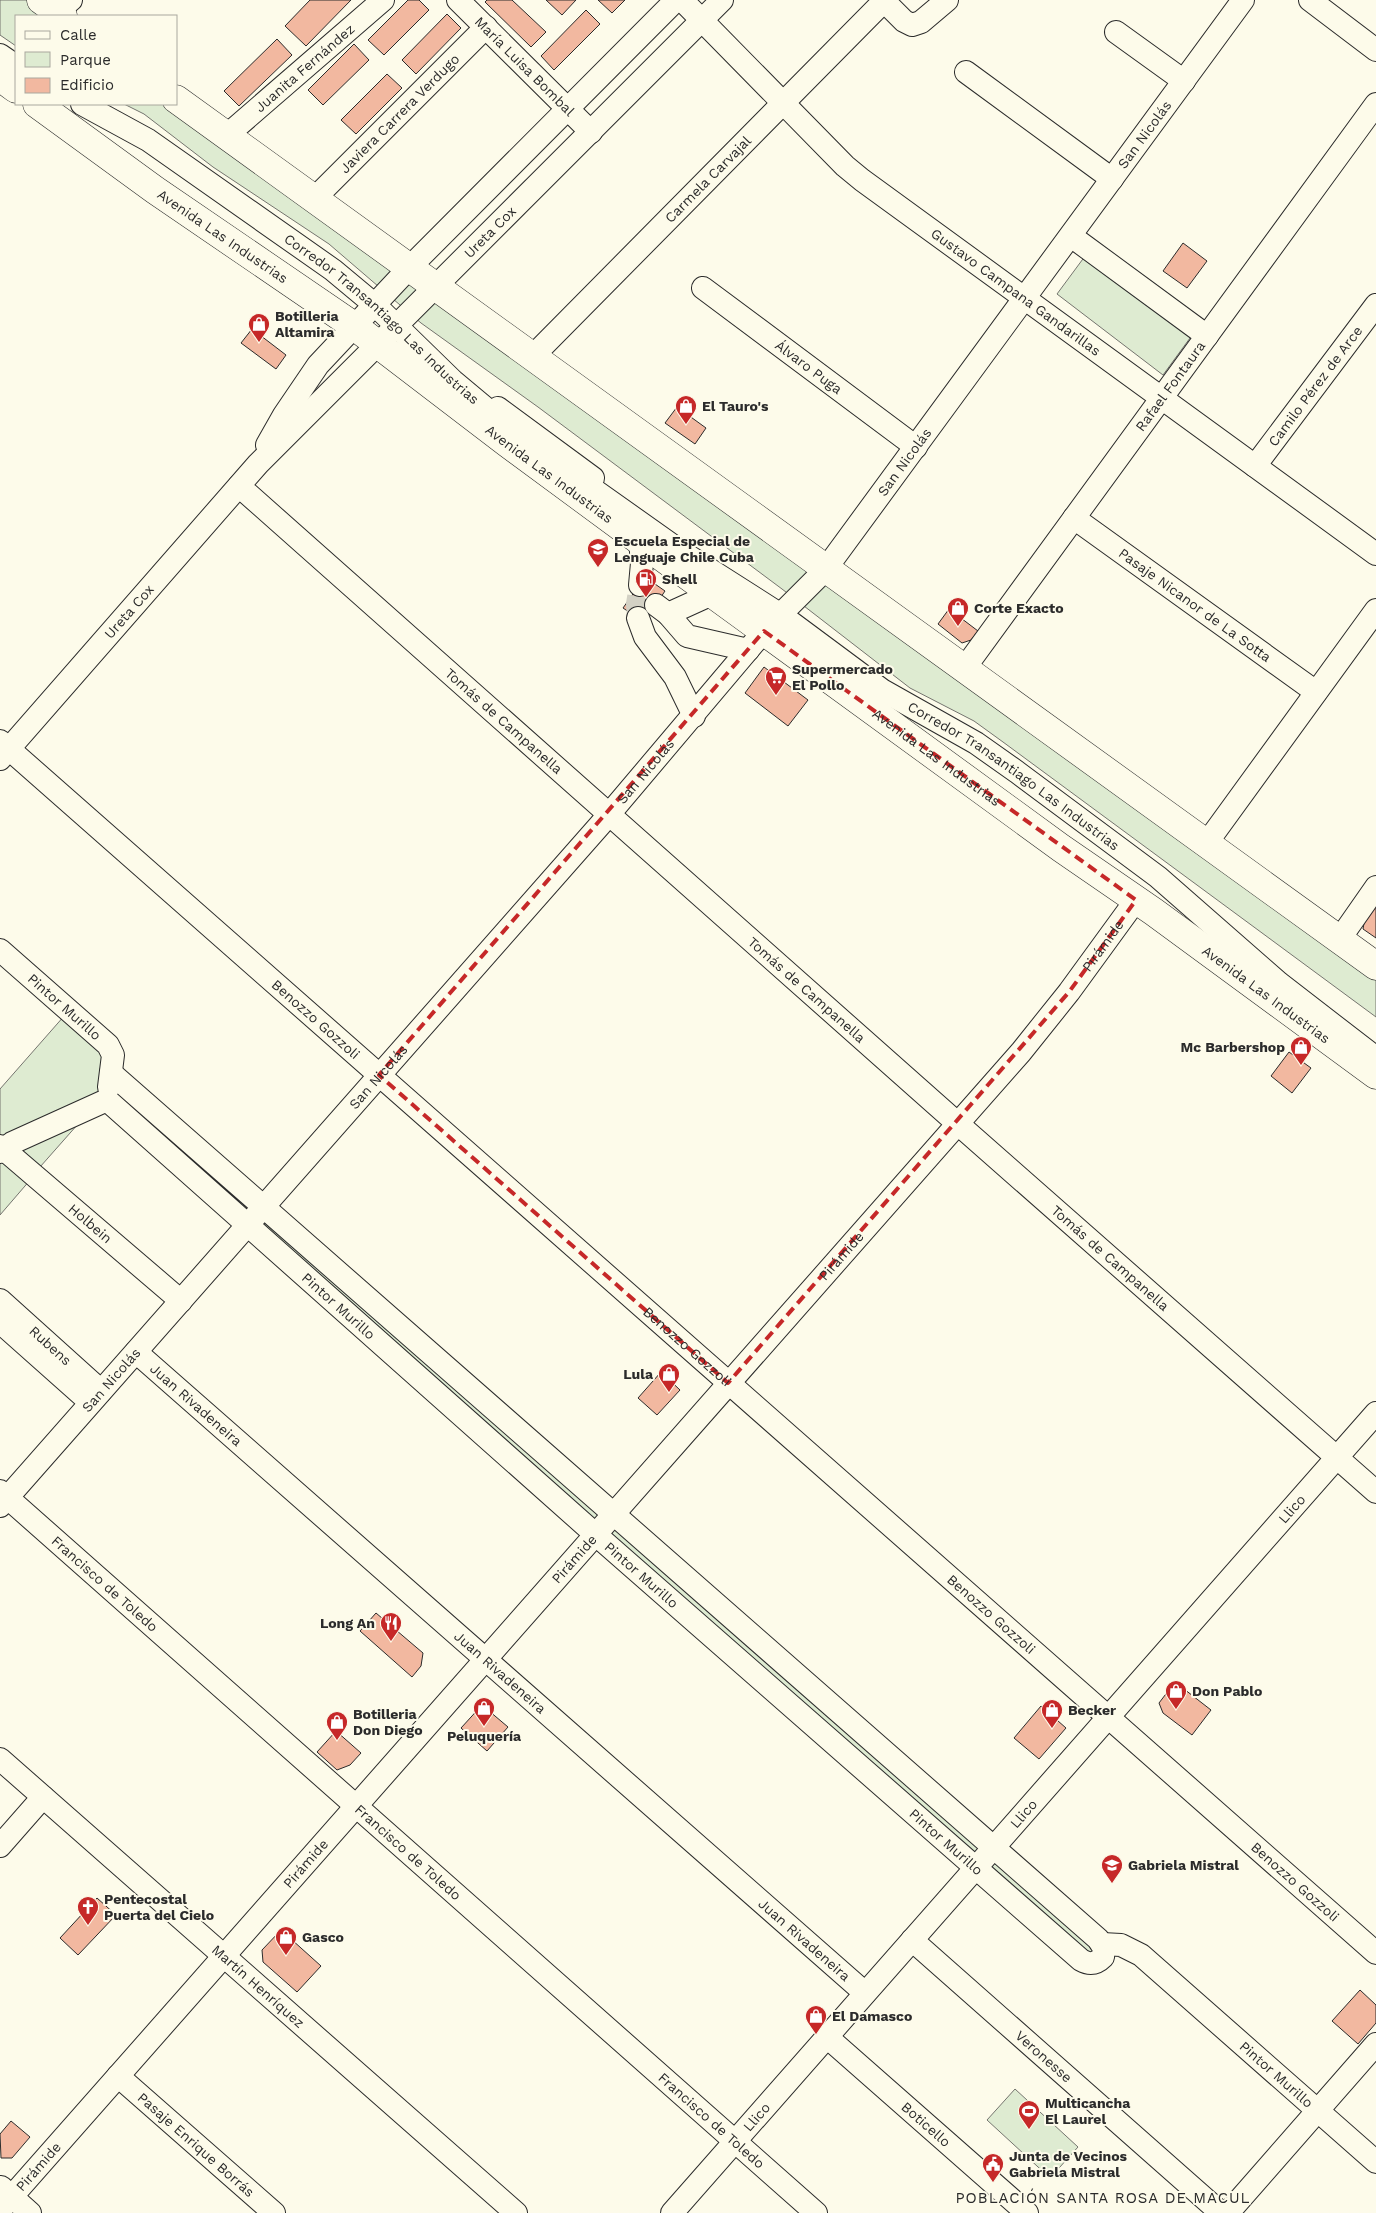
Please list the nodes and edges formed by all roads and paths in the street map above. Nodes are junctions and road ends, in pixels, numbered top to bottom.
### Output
1 (384, 0) edge
2 (458, 0) edge
3 (676, 0) edge
4 (682, 0) edge
5 (722, 0) edge
6 (884, 0) edge
7 (947, 0) edge
8 (1243, 0) edge
9 (1310, 0) edge
10 (702, 20) junction
11 (486, 27) junction
12 (1116, 32) dead end
13 (0, 44) edge
14 (1376, 50) edge
15 (15, 53) edge
16 (0, 55) edge
17 (15, 65) edge
18 (966, 72) dead end
19 (0, 77) edge
20 (1184, 81) junction
21 (15, 88) edge
22 (178, 100) edge
23 (784, 103) junction
24 (1376, 104) edge
25 (38, 105) edge
26 (84, 105) edge
27 (109, 105) edge
28 (567, 109) junction
29 (591, 132) junction
30 (226, 136) junction
31 (1112, 179) junction
32 (314, 199) junction
33 (1071, 236) junction
34 (410, 267) junction
35 (435, 285) junction
36 (703, 288) dead end
37 (1026, 297) junction
38 (378, 302) junction
39 (1376, 305) edge
40 (354, 326) junction
41 (393, 330) junction
42 (1207, 336) junction
43 (532, 356) junction
44 (1161, 398) junction
45 (916, 447) junction
46 (258, 464) junction
47 (1255, 466) junction
48 (239, 486) junction
49 (1074, 518) junction
50 (640, 541) junction
51 (1376, 554) edge
52 (825, 570) junction
53 (640, 585) tunnel mouth
54 (712, 594) junction
55 (1376, 610) edge
56 (638, 618) tunnel mouth
57 (770, 626) junction
58 (687, 636) junction
59 (664, 662) junction
60 (964, 669) junction
61 (1316, 692) junction
62 (694, 716) junction
63 (3, 750) edge
64 (609, 814) junction
65 (1206, 844) junction
66 (1376, 887) edge
67 (1136, 900) junction
68 (1339, 940) junction
69 (0, 950) edge
70 (1376, 966) edge
71 (1376, 1045) edge
72 (1376, 1058) edge
73 (111, 1073) junction
74 (379, 1075) junction
75 (1376, 1076) edge
76 (107, 1100) junction
77 (957, 1124) junction
78 (3, 1144) edge
79 (264, 1206) junction
80 (248, 1224) junction
81 (0, 1300) edge
82 (181, 1301) junction
83 (0, 1322) edge
84 (136, 1352) junction
85 (728, 1383) junction
86 (95, 1397) junction
87 (1376, 1413) edge
88 (1337, 1458) junction
89 (1376, 1492) edge
90 (2, 1498) edge
91 (614, 1513) junction
92 (595, 1534) junction
93 (485, 1659) junction
94 (1108, 1718) junction
95 (0, 1759) edge
96 (43, 1797) junction
97 (356, 1806) junction
98 (0, 1846) edge
99 (994, 1848) junction
100 (976, 1868) junction
101 (912, 1940) junction
102 (1102, 1944) junction
103 (1376, 1953) edge
104 (224, 1956) junction
105 (865, 1993) junction
106 (827, 2037) junction
107 (1376, 2044) edge
108 (118, 2076) junction
109 (1318, 2110) junction
110 (735, 2141) junction
111 (1376, 2162) edge
112 (4, 2198) edge
113 (30, 2213) edge
114 (274, 2213) edge
115 (516, 2213) edge
116 (672, 2213) edge
117 (816, 2213) edge
118 (1027, 2213) edge
119 (1221, 2213) edge
120 (1228, 2213) edge

1 - 30 street, Juanita Fernández
2 - 11 street, María Luisa Bombal
3 - 28 street, Ureta Cox
4 - 10 street, Gustavo Campana Gandarillas
5 - 10 street, Ureta Cox
6 - 7 street
6 - 23 street, Carmela Carvajal
8 - 20 street, San Nicolás
9 - 14 street
10 - 23 street, Gustavo Campana Gandarillas
10 - 29 street, Ureta Cox
11 - 28 street, María Luisa Bombal
11 - 32 street, Javiera Carrera Verdugo
12 - 20 street
13 - 15 street
16 - 17 street
18 - 31 street
19 - 21 main road
20 - 31 street, San Nicolás
22 - 30 main road
23 - 37 street, Gustavo Campana Gandarillas
23 - 43 street, Carmela Carvajal
24 - 42 street, Rafael Fontaura
25 - 40 main road, Avenida Las Industrias
26 - 38 street, Corredor Transantiago Las Industrias
27 - 38 street, Corredor Transantiago Las Industrias
28 - 29 street, María Luisa Bombal
28 - 34 street, Ureta Cox
29 - 35 street, Ureta Cox
30 - 32 main road
31 - 33 street, San Nicolás
32 - 34 main road
33 - 37 street, San Nicolás
33 - 42 street
34 - 35 main road
34 - 38 street, Ureta Cox
35 - 41 street, Ureta Cox
35 - 43 main road
36 - 45 street, Álvaro Puga
37 - 44 street, Gustavo Campana Gandarillas
37 - 45 street, San Nicolás
38 - 40 street, Ureta Cox
38 - 41 street, Corredor Transantiago Las Industrias
39 - 47 street, Camilo Pérez de Arce
40 - 41 main road, Avenida Las Industrias
40 - 46 street, Ureta Cox
41 - 46 street, Ureta Cox
41 - 50 main road, Avenida Las Industrias
41 - 57 street, Corredor Transantiago Las Industrias
42 - 44 street, Rafael Fontaura
43 - 52 main road
44 - 47 street, Gustavo Campana Gandarillas
44 - 49 street, Rafael Fontaura
45 - 52 street, San Nicolás
46 - 48 street, Ureta Cox
47 - 51 street, Gustavo Campana Gandarillas
48 - 63 street, Ureta Cox
48 - 64 street, Tomás de Campanella
49 - 60 street, Rafael Fontaura
49 - 61 street, Pasaje Nicanor de La Sotta
50 - 53 street
50 - 54 main road, Avenida Las Industrias
52 - 57 street, San Nicolás
52 - 60 main road
54 - 57 main road, Avenida Las Industrias
54 - 58 street
55 - 61 street
56 - 59 street
57 - 58 street
57 - 62 street, San Nicolás
57 - 67 main road, Avenida Las Industrias
57 - 71 street, Corredor Transantiago Las Industrias
57 - 72 street, Corredor Transantiago Las Industrias
58 - 59 street
59 - 62 street
60 - 65 main road
61 - 65 street
62 - 64 street, San Nicolás
63 - 74 street, Benozzo Gozzoli
64 - 74 street, San Nicolás
64 - 77 street, Tomás de Campanella
65 - 68 main road
66 - 68 street
67 - 75 main road, Avenida Las Industrias
67 - 77 street, Pirámide
68 - 70 main road
69 - 73 street, Pintor Murillo
73 - 76 street, Pintor Murillo
73 - 79 street, Pintor Murillo
74 - 79 street, San Nicolás
74 - 85 street, Benozzo Gozzoli
76 - 78 street
76 - 80 street, Pintor Murillo
77 - 85 street, Pirámide
77 - 88 street, Tomás de Campanella
78 - 82 street, Holbein
79 - 80 street, San Nicolás
79 - 91 street, Pintor Murillo
80 - 82 street, San Nicolás
80 - 92 street, Pintor Murillo
81 - 86 street, Rubens
82 - 84 street, San Nicolás
83 - 86 street, Rubens
84 - 86 street, San Nicolás
84 - 93 street, Juan Rivadeneira
85 - 91 street, Pirámide
85 - 94 street, Benozzo Gozzoli
86 - 90 street, San Nicolás
87 - 88 street, Llico
88 - 89 street, Tomás de Campanella
88 - 94 street, Llico
90 - 97 street, Francisco de Toledo
91 - 92 street, Pirámide
91 - 99 street, Pintor Murillo
92 - 93 street, Pirámide
92 - 100 street, Pintor Murillo
93 - 97 street, Pirámide
93 - 105 street, Juan Rivadeneira
94 - 99 street, Llico
94 - 103 street, Benozzo Gozzoli
95 - 96 street, Martín Henríquez
96 - 98 street
96 - 104 street, Martín Henríquez
97 - 104 street, Pirámide
97 - 110 street, Francisco de Toledo
99 - 100 street, Llico
99 - 102 street, Pintor Murillo
100 - 101 street, Llico
100 - 102 street, Pintor Murillo
101 - 105 street, Llico
101 - 119 street, Veronesse
102 - 109 street, Pintor Murillo
104 - 108 street, Pirámide
104 - 115 street, Martín Henríquez
105 - 106 street, Llico
106 - 110 street, Llico
106 - 118 street, Boticello
107 - 109 street
108 - 112 street, Pirámide
108 - 114 street, Pasaje Enrique Borrás
109 - 111 street, Pintor Murillo
109 - 120 street
110 - 116 street, Llico
110 - 117 street, Francisco de Toledo
112 - 113 street

